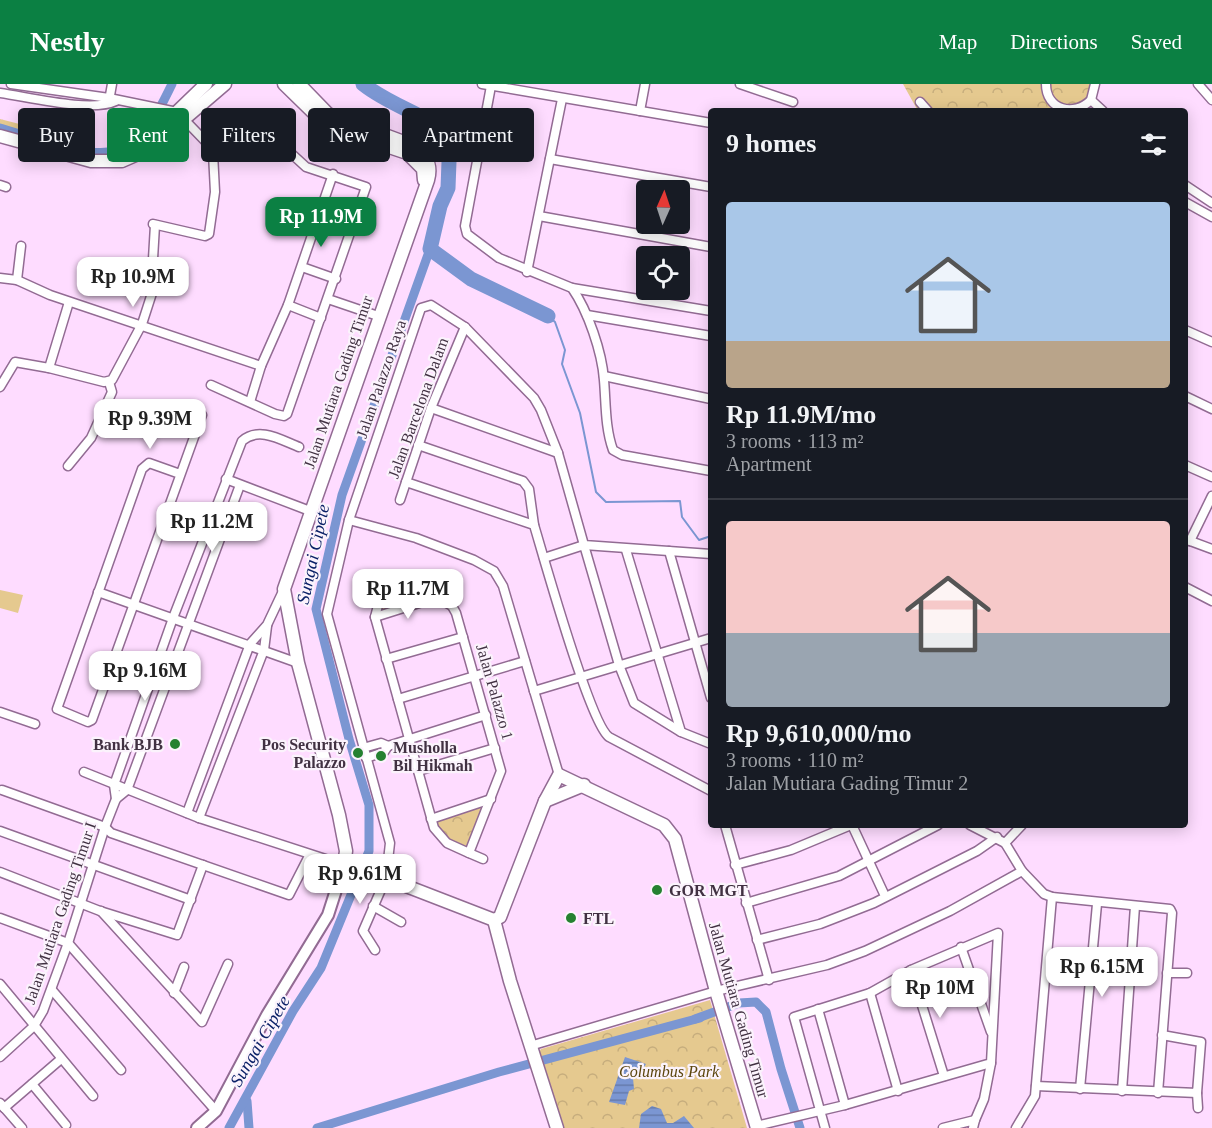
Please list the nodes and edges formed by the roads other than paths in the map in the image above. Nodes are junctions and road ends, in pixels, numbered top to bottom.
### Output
1 (112, 84) edge
2 (206, 84) edge
3 (225, 84) edge
4 (284, 84) edge
5 (299, 84) edge
6 (482, 84) edge
7 (645, 84) edge
8 (740, 84) edge
9 (1046, 84) edge
10 (1095, 84) edge
11 (1198, 84) edge
12 (14, 85) edge
13 (491, 86) junction
14 (0, 93) edge
15 (16, 95) junction
16 (562, 99) junction
17 (1212, 100) edge
18 (111, 101) junction
19 (793, 102) dead end
20 (920, 102) dead end
21 (1089, 105) edge
22 (151, 108) edge
23 (183, 108) edge
24 (187, 108) edge
25 (925, 108) edge
26 (1060, 108) edge
27 (640, 111) junction
28 (708, 122) edge
29 (189, 127) edge
30 (0, 136) edge
31 (201, 138) edge
32 (296, 158) edge
33 (550, 159) junction
34 (107, 162) edge
35 (213, 162) edge
36 (333, 174) junction
37 (708, 186) edge
38 (424, 187) junction
39 (1188, 189) edge
40 (1212, 202) edge
41 (1188, 204) edge
42 (277, 208) dead end
43 (539, 216) junction
44 (1212, 217) edge
45 (315, 221) junction
46 (21, 246) dead end
47 (708, 246) edge
48 (302, 267) junction
49 (527, 272) junction
50 (0, 278) edge
51 (336, 279) junction
52 (17, 280) junction
53 (572, 288) junction
54 (328, 299) junction
55 (69, 302) junction
56 (288, 305) junction
57 (708, 311) edge
58 (587, 315) junction
59 (378, 316) junction
60 (321, 318) junction
61 (142, 324) junction
62 (465, 327) junction
63 (1188, 331) edge
64 (708, 335) edge
65 (1212, 342) edge
66 (261, 366) junction
67 (49, 368) junction
68 (3, 374) edge
69 (604, 376) junction
70 (109, 382) junction
71 (211, 385) dead end
72 (0, 387) edge
73 (1188, 397) edge
74 (708, 398) edge
75 (249, 402) junction
76 (431, 408) junction
77 (1212, 409) edge
78 (201, 415) dead end
79 (418, 445) junction
80 (299, 447) dead end
81 (558, 453) junction
82 (68, 466) dead end
83 (1188, 466) edge
84 (708, 470) edge
85 (180, 474) junction
86 (1212, 477) edge
87 (226, 479) junction
88 (406, 482) junction
89 (240, 485) junction
90 (1212, 496) edge
91 (400, 500) dead end
92 (310, 511) junction
93 (349, 520) junction
94 (534, 525) junction
95 (1188, 539) edge
96 (1188, 541) edge
97 (584, 545) junction
98 (1212, 549) edge
99 (626, 550) junction
100 (669, 551) junction
101 (708, 554) edge
102 (544, 558) junction
103 (364, 582) dead end
104 (383, 586) junction
105 (284, 589) junction
106 (1188, 589) edge
107 (98, 592) junction
108 (434, 599) junction
109 (1212, 601) edge
110 (134, 604) junction
111 (375, 617) junction
112 (173, 618) junction
113 (188, 623) junction
114 (267, 626) junction
115 (463, 637) junction
116 (708, 639) edge
117 (694, 643) junction
118 (250, 644) junction
119 (264, 650) junction
120 (658, 653) junction
121 (386, 659) junction
122 (525, 661) junction
123 (298, 663) junction
124 (619, 665) junction
125 (475, 675) junction
126 (581, 677) junction
127 (708, 688) edge
128 (534, 691) junction
129 (398, 699) junction
130 (0, 712) edge
131 (486, 714) junction
132 (35, 724) dead end
133 (681, 732) junction
134 (409, 740) junction
135 (708, 743) edge
136 (388, 746) junction
137 (363, 748) junction
138 (495, 748) junction
139 (366, 758) junction
140 (418, 771) junction
141 (84, 772) dead end
142 (559, 775) junction
143 (114, 785) junction
144 (584, 786) junction
145 (708, 789) edge
146 (2, 790) dead end
147 (127, 790) junction
148 (116, 799) junction
149 (491, 799) junction
150 (545, 801) junction
151 (187, 813) junction
152 (199, 818) junction
153 (431, 819) junction
154 (105, 827) junction
155 (726, 828) edge
156 (845, 828) edge
157 (853, 828) edge
158 (932, 828) edge
159 (976, 828) edge
160 (1019, 828) edge
161 (0, 831) edge
162 (996, 837) junction
163 (1005, 843) junction
164 (469, 854) junction
165 (309, 856) junction
166 (483, 860) dead end
167 (868, 862) junction
168 (93, 864) junction
169 (203, 865) junction
170 (735, 865) junction
171 (348, 866) junction
172 (1022, 871) junction
173 (0, 872) edge
174 (381, 876) junction
175 (885, 896) junction
176 (1052, 897) junction
177 (191, 900) junction
178 (80, 902) junction
179 (746, 903) junction
180 (1097, 904) junction
181 (374, 906) junction
182 (1135, 906) junction
183 (100, 910) junction
184 (0, 918) edge
185 (494, 920) junction
186 (401, 922) dead end
187 (757, 940) junction
188 (68, 943) junction
189 (960, 947) junction
190 (375, 950) dead end
191 (228, 964) dead end
192 (184, 967) dead end
193 (911, 970) junction
194 (1167, 973) junction
195 (1187, 973) dead end
196 (769, 980) junction
197 (0, 984) edge
198 (52, 990) junction
199 (174, 993) junction
200 (870, 993) junction
201 (717, 997) junction
202 (818, 1009) junction
203 (34, 1026) junction
204 (1162, 1035) junction
205 (993, 1036) junction
206 (531, 1050) junction
207 (2, 1052) edge
208 (61, 1059) junction
209 (991, 1063) junction
210 (121, 1070) dead end
211 (944, 1076) junction
212 (32, 1084) junction
213 (1036, 1086) junction
214 (1080, 1089) junction
215 (898, 1091) junction
216 (1122, 1091) junction
217 (1158, 1093) junction
218 (1197, 1093) junction
219 (93, 1096) dead end
220 (2, 1106) edge
221 (216, 1106) junction
222 (845, 1106) junction
223 (1197, 1108) dead end
224 (819, 1110) junction
225 (974, 1124) edge
226 (66, 1125) dead end
227 (756, 1127) edge
228 (22, 1128) edge
229 (186, 1128) edge
230 (197, 1128) edge
231 (557, 1128) edge
232 (825, 1128) edge
233 (943, 1128) edge
234 (1016, 1128) edge

1 - 18 street
2 - 23 main road
3 - 24 main road
4 - 38 main road
5 - 38 main road, Jalan Mutiara Gading Timur
6 - 13 street
7 - 27 street
8 - 19 street
9 - 26 street
10 - 21 street
11 - 17 street
12 - 15 street
12 - 18 street
13 - 16 street
13 - 49 street
14 - 15 street
15 - 18 street
16 - 27 street
16 - 33 street
18 - 22 street
20 - 25 street
27 - 28 street
29 - 31 street
30 - 34 main road
32 - 36 street
33 - 37 street
33 - 43 street
35 - 61 street
36 - 45 street
36 - 51 street
38 - 59 main road, Jalan Mutiara Gading Timur
39 - 40 street
41 - 44 street
42 - 45 street
43 - 47 street
43 - 49 street
45 - 48 street
46 - 52 street
48 - 51 street
48 - 56 street
49 - 53 street
50 - 52 street
51 - 54 street
52 - 55 street
53 - 57 street
53 - 58 street
54 - 59 street
54 - 60 street
55 - 61 street
55 - 67 street
56 - 60 street
56 - 66 street
58 - 64 street
58 - 69 street
59 - 92 main road, Jalan Mutiara Gading Timur
60 - 75 street
61 - 66 street
61 - 70 street
62 - 76 street, Jalan Barcelona Dalam
62 - 81 street, Jalan Palazzo Raya
62 - 93 street, Jalan Palazzo Raya
63 - 65 street
66 - 75 street
67 - 68 street
67 - 70 street
68 - 72 street
69 - 74 street
69 - 84 street
70 - 82 street
71 - 75 street
73 - 77 street
76 - 79 street, Jalan Barcelona Dalam
76 - 81 street
78 - 85 street
79 - 88 street, Jalan Barcelona Dalam
79 - 94 street
80 - 87 street
81 - 97 street, Jalan Palazzo Raya
83 - 86 street
85 - 107 street
85 - 110 street
87 - 89 street
87 - 112 street
88 - 91 street, Jalan Barcelona Dalam
88 - 94 street
89 - 92 street
89 - 113 street
90 - 95 street
92 - 105 main road, Jalan Mutiara Gading Timur
93 - 122 street
93 - 137 street, Jalan Palazzo Raya
94 - 102 street
96 - 98 street
97 - 99 street
97 - 102 street
97 - 124 street, Jalan Palazzo Raya
99 - 100 street
99 - 120 street
100 - 101 street
100 - 117 street
102 - 126 street
103 - 104 street, Jalan Palazzo 1
104 - 108 street, Jalan Palazzo 1
104 - 111 street
105 - 114 street, Jalan Mutiara Gading Timur
105 - 123 main road, Jalan Mutiara Gading Timur
106 - 109 street
107 - 110 street
107 - 110 street
108 - 111 street
108 - 115 street, Jalan Palazzo 1
110 - 112 street
111 - 121 street
112 - 113 street
112 - 143 street
113 - 118 street
113 - 147 street
114 - 118 street, Jalan Mutiara Gading Timur
114 - 119 street, Jalan Mutiara Gading Timur
115 - 121 street
115 - 125 street, Jalan Palazzo 1
116 - 117 street
117 - 120 street
117 - 127 street
118 - 119 street
118 - 151 street, Jalan Mutiara Gading Timur
119 - 123 street
119 - 152 street, Jalan Mutiara Gading Timur
120 - 124 street
120 - 133 street
121 - 129 street
122 - 125 street
122 - 128 street
123 - 171 main road, Jalan Mutiara Gading Timur
124 - 126 street
124 - 133 street, Jalan Palazzo Raya
125 - 129 street
125 - 131 street, Jalan Palazzo 1
126 - 128 street
126 - 145 street
128 - 142 street
129 - 134 street
130 - 132 street
131 - 134 street
131 - 138 street, Jalan Palazzo 1
133 - 135 street, Jalan Palazzo Raya
134 - 136 street
134 - 140 street
136 - 137 street
136 - 139 street
137 - 139 street, Jalan Palazzo Raya
138 - 140 street
138 - 149 street, Jalan Palazzo 1
139 - 174 street, Jalan Palazzo Raya
140 - 153 street
141 - 143 street
142 - 144 main road, Jalan Mutiara Gading Timur
142 - 150 main road
143 - 147 street
143 - 148 street, Jalan Mutiara Gading Timur I
144 - 150 main road
144 - 201 main road, Jalan Mutiara Gading Timur
146 - 154 street
147 - 148 street, Jalan Mutiara Gading Timur I
147 - 151 street
148 - 154 street, Jalan Mutiara Gading Timur I
149 - 153 street
149 - 164 street, Jalan Palazzo 1
150 - 185 main road
151 - 152 street
152 - 165 street
153 - 164 street
154 - 168 street, Jalan Mutiara Gading Timur I
154 - 169 street
155 - 170 street
156 - 170 street
157 - 167 street
158 - 167 street
159 - 162 street
160 - 163 street
161 - 168 street
162 - 163 street
162 - 175 street
163 - 172 street
164 - 166 street
165 - 169 street
165 - 171 street
167 - 175 street
167 - 179 street
168 - 177 street
168 - 178 street, Jalan Mutiara Gading Timur I
169 - 177 street
170 - 179 street
171 - 174 main road
171 - 221 street
172 - 176 street
172 - 196 street
173 - 178 street
174 - 181 street, Jalan Palazzo Raya
174 - 185 main road
175 - 187 street
176 - 180 street
176 - 213 street
177 - 183 street
178 - 183 street
178 - 188 street, Jalan Mutiara Gading Timur I
179 - 187 street
180 - 182 street
180 - 214 street
181 - 186 street
181 - 190 street, Jalan Palazzo Raya
182 - 194 street
182 - 216 street
183 - 199 street
184 - 188 street
185 - 206 main road
187 - 196 street
188 - 198 street, Jalan Mutiara Gading Timur I
188 - 221 street
189 - 193 street
189 - 205 street
189 - 205 street
191 - 199 street
192 - 199 street
193 - 200 street
193 - 211 street
194 - 195 street
194 - 204 street
196 - 201 street
197 - 203 street
198 - 203 street, Jalan Mutiara Gading Timur I
198 - 210 street
200 - 202 street
200 - 215 street
201 - 206 street
201 - 227 main road, Jalan Mutiara Gading Timur
202 - 222 street
202 - 224 street
203 - 207 street, Jalan Mutiara Gading Timur I
203 - 208 street
204 - 217 street
204 - 218 street
205 - 209 street
206 - 231 main road
208 - 212 street
208 - 219 street
209 - 211 street
209 - 225 street
211 - 215 street
212 - 220 street
212 - 226 street
213 - 214 street
213 - 234 street
214 - 216 street
215 - 222 street
216 - 217 street
217 - 218 street
218 - 223 street
220 - 228 street
221 - 229 street
221 - 230 street
222 - 224 street
224 - 227 street
224 - 232 street
225 - 233 street

